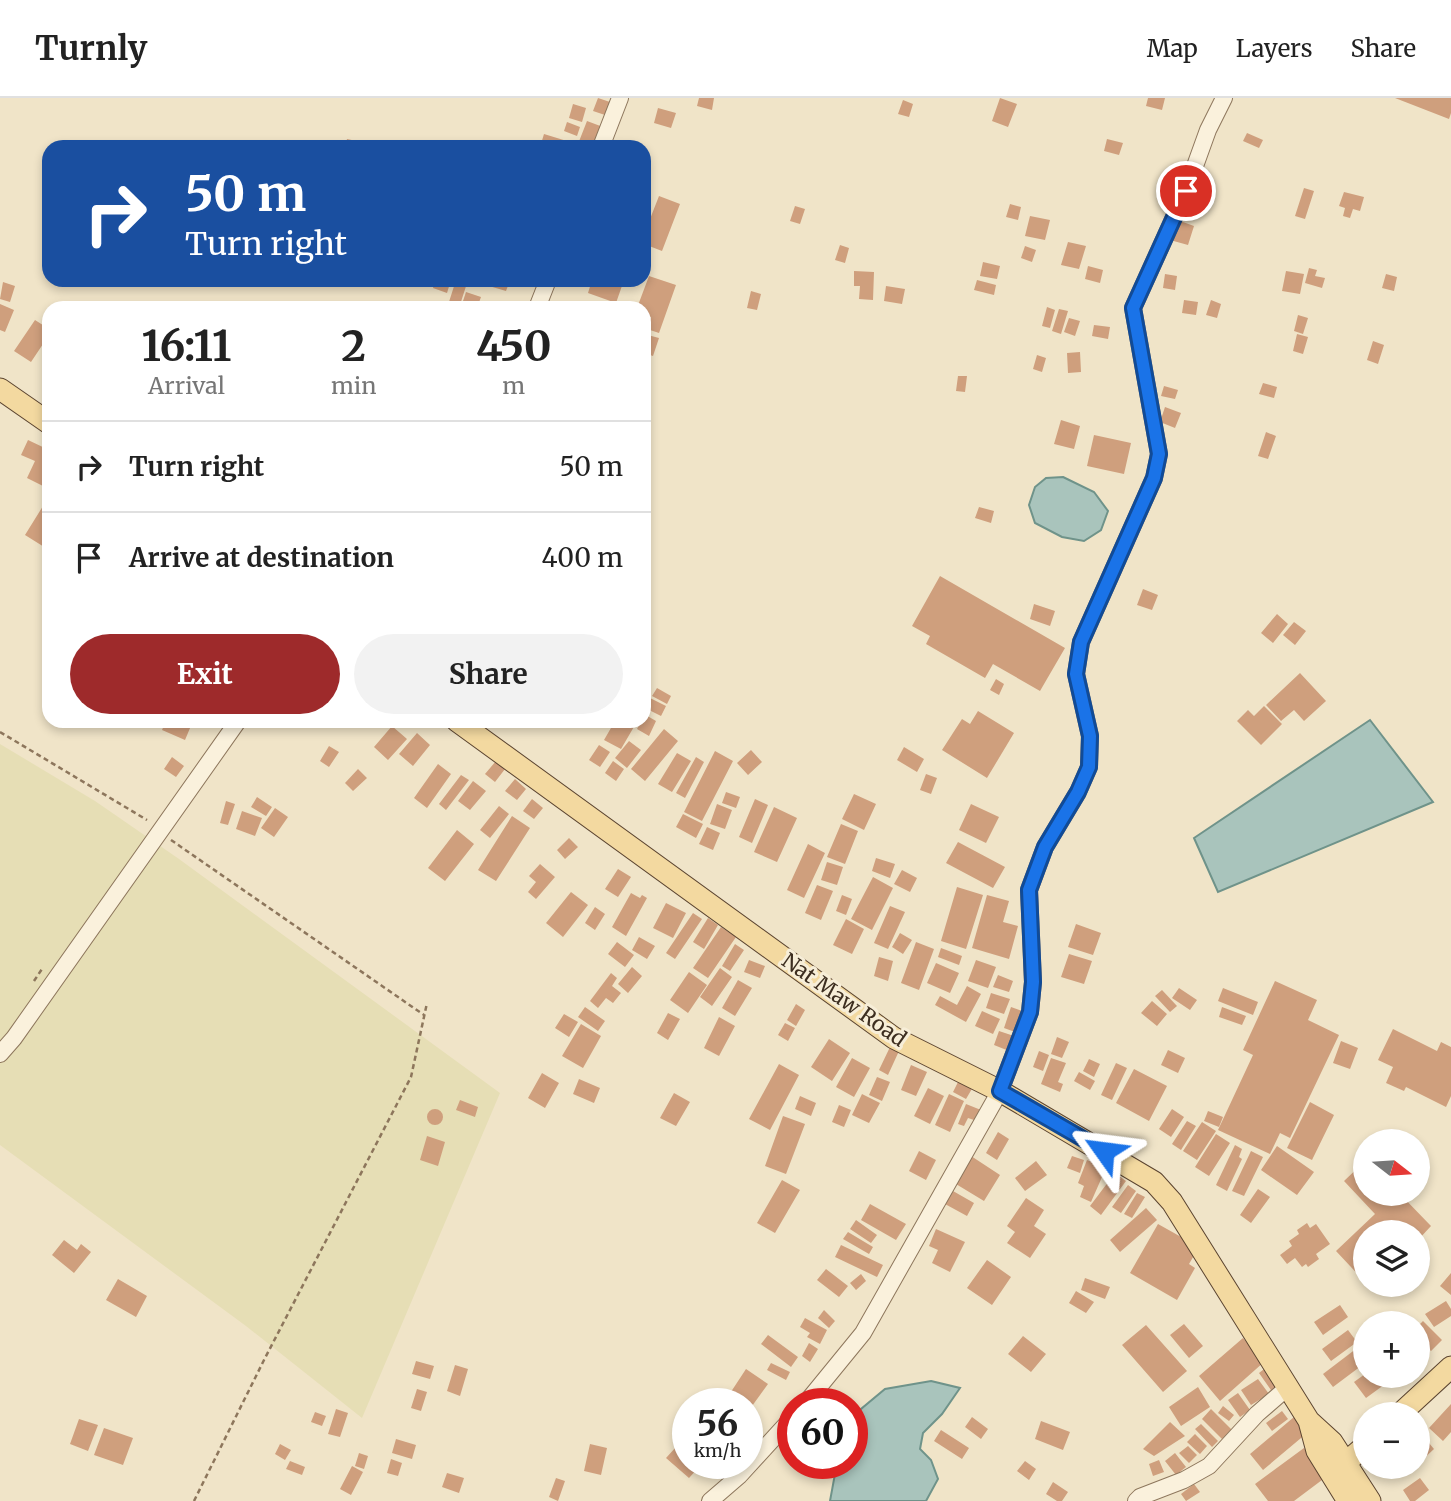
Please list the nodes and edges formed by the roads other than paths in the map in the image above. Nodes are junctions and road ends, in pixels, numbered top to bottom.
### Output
1 (620, 98) edge
2 (1224, 98) edge
3 (604, 140) edge
4 (0, 389) edge
5 (42, 418) edge
6 (233, 728) edge
7 (467, 728) edge
8 (7, 1035) edge
9 (0, 1054) edge
10 (1000, 1091) junction
11 (1451, 1367) edge
12 (818, 1388) edge
13 (1287, 1388) junction
14 (1413, 1402) edge
15 (777, 1434) edge
16 (1353, 1457) edge
17 (1339, 1469) junction
18 (710, 1501) edge
19 (1136, 1501) edge
20 (1348, 1501) edge
21 (1370, 1501) edge

1 - 3 street
2 - 10 street
4 - 5 main road
6 - 8 street
7 - 10 main road, Nat Maw Road
8 - 9 street
10 - 12 street
10 - 13 main road, Nat Maw Road
11 - 14 main road
13 - 17 main road, Nat Maw Road
13 - 19 street
15 - 18 street
16 - 17 main road
17 - 20 main road, Nat Maw Road
17 - 21 main road, Nat Maw Road

